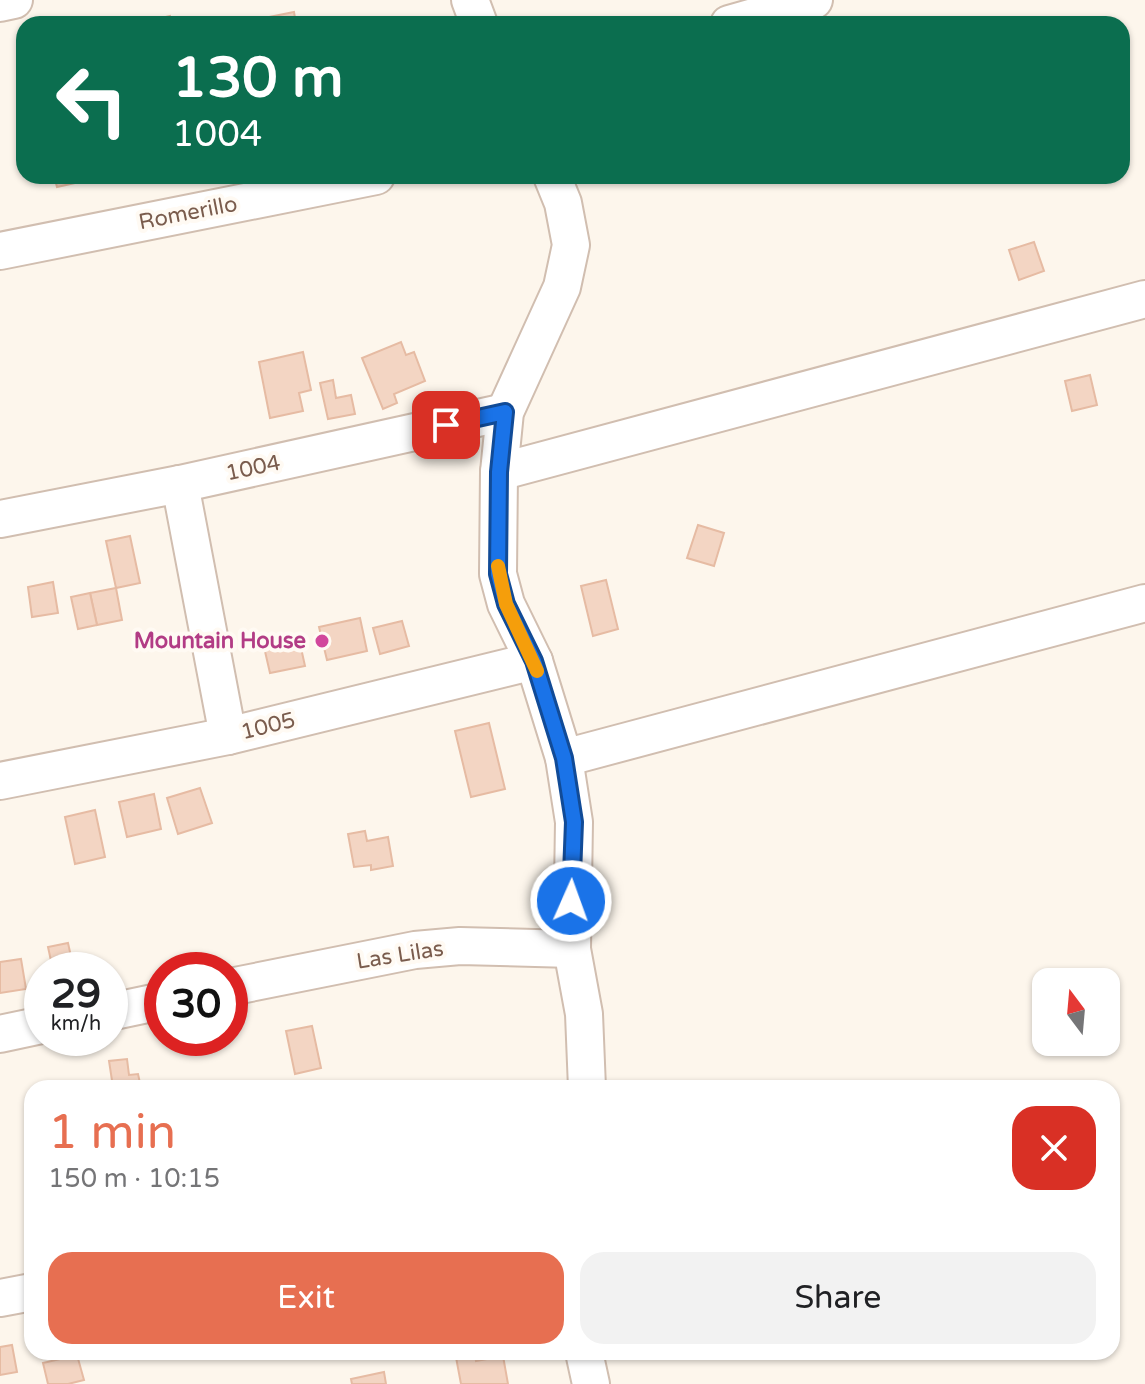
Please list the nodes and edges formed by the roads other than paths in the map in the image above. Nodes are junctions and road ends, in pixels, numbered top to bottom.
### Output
1 (14, 0) edge
2 (814, 0) edge
3 (0, 3) edge
4 (757, 16) edge
5 (336, 184) edge
6 (555, 184) edge
7 (0, 251) edge
8 (1145, 299) edge
9 (505, 412) junction
10 (499, 472) junction
11 (180, 484) junction
12 (0, 519) edge
13 (1145, 603) edge
14 (534, 661) junction
15 (228, 736) junction
16 (564, 758) junction
17 (0, 781) edge
18 (572, 949) junction
19 (248, 983) edge
20 (24, 1029) edge
21 (0, 1034) edge
22 (587, 1080) edge
23 (24, 1294) edge
24 (0, 1298) edge
25 (586, 1360) edge
26 (591, 1384) edge

1 - 3 street
2 - 4 street
5 - 7 street, Romerillo
6 - 9 street
8 - 10 street
9 - 10 street
9 - 11 street, 1004
10 - 14 street
11 - 12 street, 1004
11 - 15 street
13 - 16 street
14 - 15 street, 1005
14 - 16 street
15 - 17 street, 1005
16 - 18 street
18 - 19 street, Las Lilas
18 - 22 street
20 - 21 street
23 - 24 street
25 - 26 street

